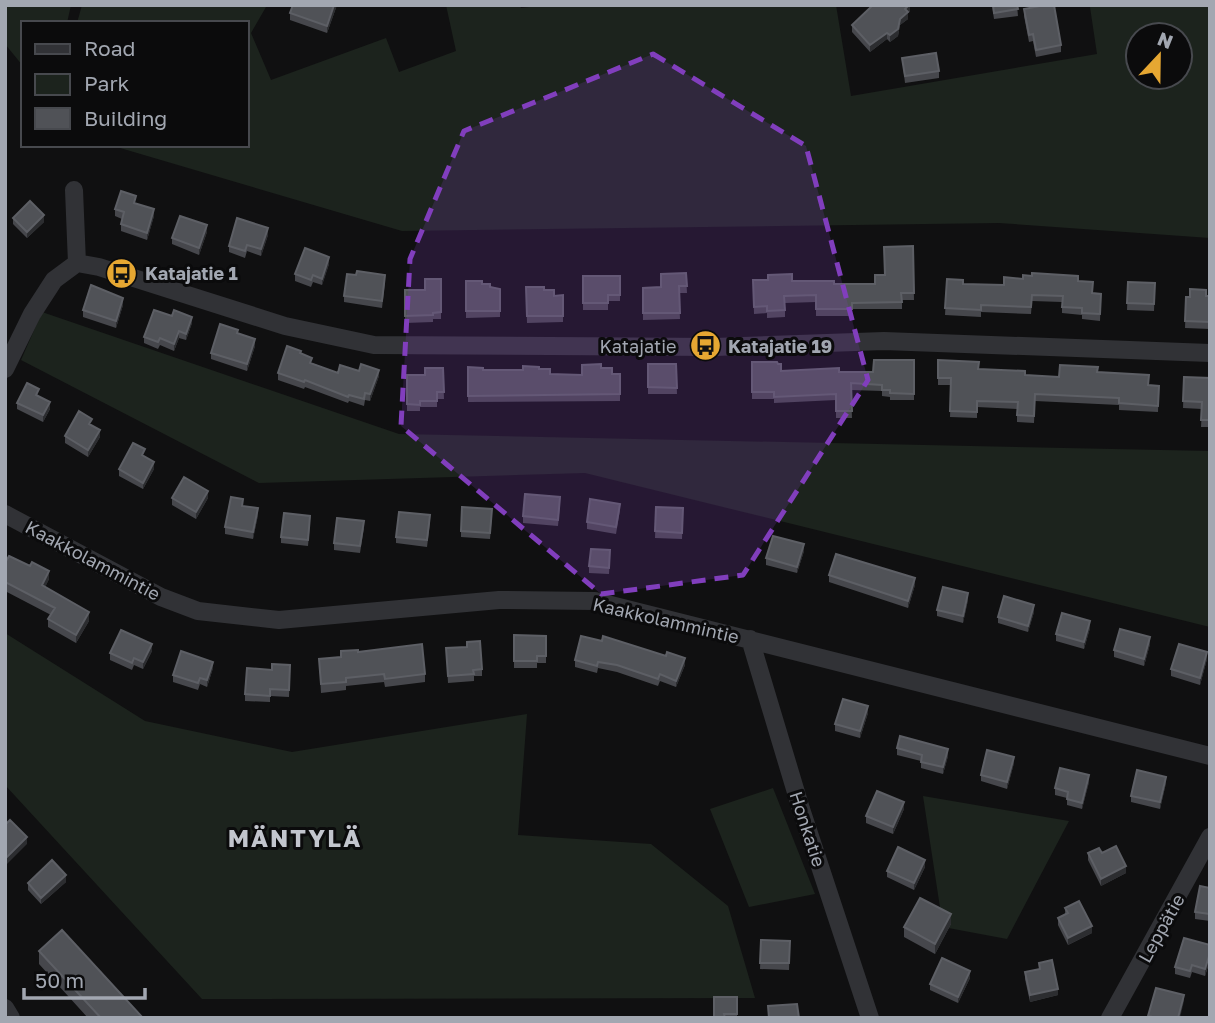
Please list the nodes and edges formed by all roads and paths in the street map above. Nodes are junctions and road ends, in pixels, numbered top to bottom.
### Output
1 (74, 190) dead end
2 (78, 263) junction
3 (1210, 353) edge
4 (5, 369) edge
5 (5, 514) edge
6 (750, 639) junction
7 (1210, 756) edge
8 (1210, 837) edge
9 (5, 1008) edge
10 (11, 1018) edge
11 (870, 1018) edge
12 (1110, 1018) edge

1 - 2 street
2 - 3 street, Katajatie
2 - 4 street
5 - 6 street, Kaakkolammintie
6 - 7 street, Kaakkolammintie
6 - 11 street, Honkatie
8 - 12 street, Leppätie
9 - 10 street

